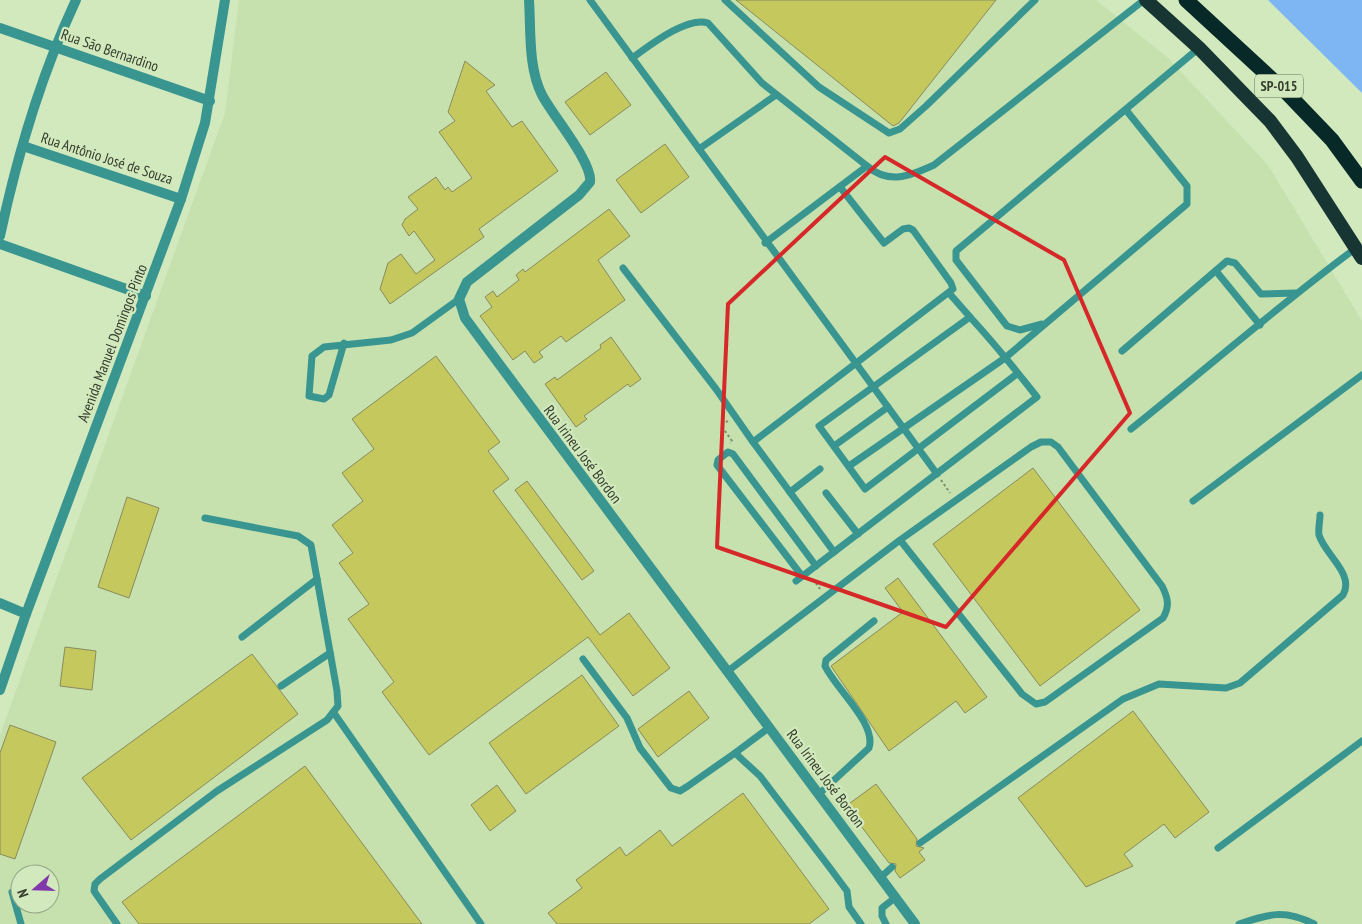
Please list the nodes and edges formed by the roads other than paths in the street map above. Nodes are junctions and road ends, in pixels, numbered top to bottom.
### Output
1 (76, 0) edge
2 (225, 0) edge
3 (529, 0) edge
4 (590, 0) edge
5 (725, 0) edge
6 (1035, 0) edge
7 (1145, 0) edge
8 (1186, 0) edge
9 (0, 28) edge
10 (54, 46) junction
11 (1199, 48) junction
12 (632, 58) junction
13 (776, 95) junction
14 (210, 100) junction
15 (1126, 110) junction
16 (23, 146) junction
17 (699, 149) junction
18 (867, 166) junction
19 (1362, 181) edge
20 (840, 187) junction
21 (181, 199) junction
22 (0, 236) edge
23 (765, 243) junction
24 (0, 244) edge
25 (1359, 253) edge
26 (623, 268) dead end
27 (1216, 271) junction
28 (949, 293) junction
29 (1296, 293) junction
30 (146, 296) junction
31 (459, 299) junction
32 (970, 317) junction
33 (1043, 324) junction
34 (1260, 325) junction
35 (344, 344) junction
36 (1122, 351) dead end
37 (1005, 358) junction
38 (856, 363) junction
39 (1018, 373) junction
40 (1362, 375) edge
41 (873, 388) junction
42 (888, 407) junction
43 (903, 428) junction
44 (1132, 429) dead end
45 (752, 442) junction
46 (834, 446) junction
47 (919, 448) junction
48 (849, 466) junction
49 (820, 469) dead end
50 (936, 474) junction
51 (790, 492) junction
52 (826, 493) dead end
53 (1193, 502) dead end
54 (1320, 515) dead end
55 (204, 518) dead end
56 (858, 534) junction
57 (900, 540) junction
58 (834, 552) junction
59 (816, 566) junction
60 (805, 574) junction
61 (317, 579) junction
62 (796, 582) dead end
63 (0, 603) edge
64 (26, 614) junction
65 (874, 621) dead end
66 (242, 637) dead end
67 (330, 653) junction
68 (583, 659) dead end
69 (728, 671) junction
70 (281, 686) dead end
71 (0, 690) edge
72 (334, 713) junction
73 (770, 727) junction
74 (1362, 741) edge
75 (736, 753) junction
76 (819, 794) junction
77 (920, 843) dead end
78 (1218, 848) dead end
79 (892, 867) dead end
80 (881, 877) junction
81 (896, 897) junction
82 (117, 924) edge
83 (481, 924) edge
84 (861, 924) edge
85 (886, 924) edge
86 (915, 924) edge
87 (1239, 924) edge
88 (1314, 924) edge

1 - 10 street
2 - 14 street, Avenida Manuel Domingos Pinto
3 - 31 street
4 - 12 lane
5 - 6 lane
7 - 11 highway
7 - 18 lane
8 - 19 highway, SP-015
9 - 10 street, Rua São Bernardino
10 - 14 street, Rua São Bernardino
10 - 16 street
11 - 15 lane
11 - 25 highway
12 - 13 lane
12 - 17 lane
13 - 17 lane
13 - 18 lane
14 - 21 street, Avenida Manuel Domingos Pinto
15 - 33 lane
15 - 33 lane
16 - 21 street, Rua Antônio José de Souza
16 - 22 street
17 - 23 lane
18 - 20 lane
20 - 23 lane
20 - 28 lane
21 - 30 street, Avenida Manuel Domingos Pinto
23 - 38 lane
24 - 30 street
25 - 29 lane
26 - 45 lane
27 - 29 lane
27 - 34 lane
27 - 36 lane
28 - 32 lane
28 - 38 lane
29 - 34 lane
30 - 64 street, Avenida Manuel Domingos Pinto
31 - 35 lane
31 - 69 street, Rua Irineu José Bordon
32 - 37 lane
32 - 41 lane
33 - 37 lane
34 - 44 lane
35 - 35 lane
37 - 39 lane
37 - 43 lane
38 - 41 lane
38 - 45 lane
39 - 47 lane
39 - 50 lane
40 - 53 lane
41 - 42 lane
41 - 46 lane
42 - 43 lane
42 - 46 lane
43 - 47 lane
43 - 48 lane
45 - 51 lane
46 - 48 lane
47 - 48 lane
47 - 50 lane
49 - 51 lane
50 - 56 lane
51 - 58 lane
52 - 56 lane
54 - 77 lane
55 - 61 lane
56 - 58 lane
57 - 57 lane
57 - 69 lane
58 - 59 lane
59 - 60 lane
59 - 60 lane
60 - 62 lane
61 - 66 lane
61 - 67 lane
63 - 64 street
64 - 71 street, Avenida Manuel Domingos Pinto
65 - 76 lane
67 - 70 lane
67 - 72 lane
68 - 75 lane
69 - 73 street, Rua Irineu José Bordon
72 - 82 lane
72 - 83 lane
73 - 75 lane
73 - 76 street, Rua Irineu José Bordon
74 - 78 lane
75 - 84 lane
76 - 80 street, Rua Irineu José Bordon
79 - 80 lane
80 - 81 street, Rua Irineu José Bordon
81 - 85 lane
81 - 86 street, Rua Irineu José Bordon
87 - 88 lane

